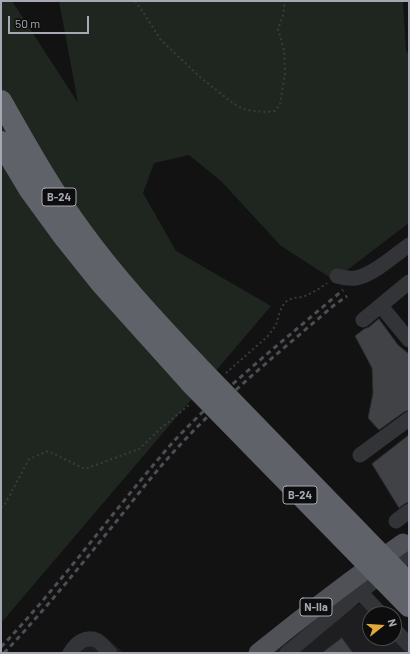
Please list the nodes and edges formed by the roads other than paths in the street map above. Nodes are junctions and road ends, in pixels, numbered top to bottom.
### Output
1 (1, 101) edge
2 (1, 142) edge
3 (409, 245) edge
4 (337, 276) road end
5 (409, 282) edge
6 (381, 306) junction
7 (363, 320) dead end
8 (409, 340) edge
9 (195, 386) junction
10 (409, 419) edge
11 (360, 455) dead end
12 (409, 511) edge
13 (405, 540) edge
14 (409, 584) edge
15 (360, 592) junction
16 (373, 606) edge
17 (409, 606) edge
18 (402, 638) edge
19 (409, 645) edge
20 (70, 653) edge
21 (110, 653) edge
22 (258, 653) edge
23 (287, 653) edge

1 - 9 highway, B-24
2 - 9 highway, B-24
3 - 4 street
5 - 6 street
6 - 7 street
6 - 8 street
9 - 14 highway, B-24, bridge
9 - 17 highway, B-24, bridge
10 - 11 street
12 - 13 street
13 - 15 street
13 - 22 main road, N-IIa
15 - 16 street
15 - 23 street
18 - 19 street
20 - 21 street

